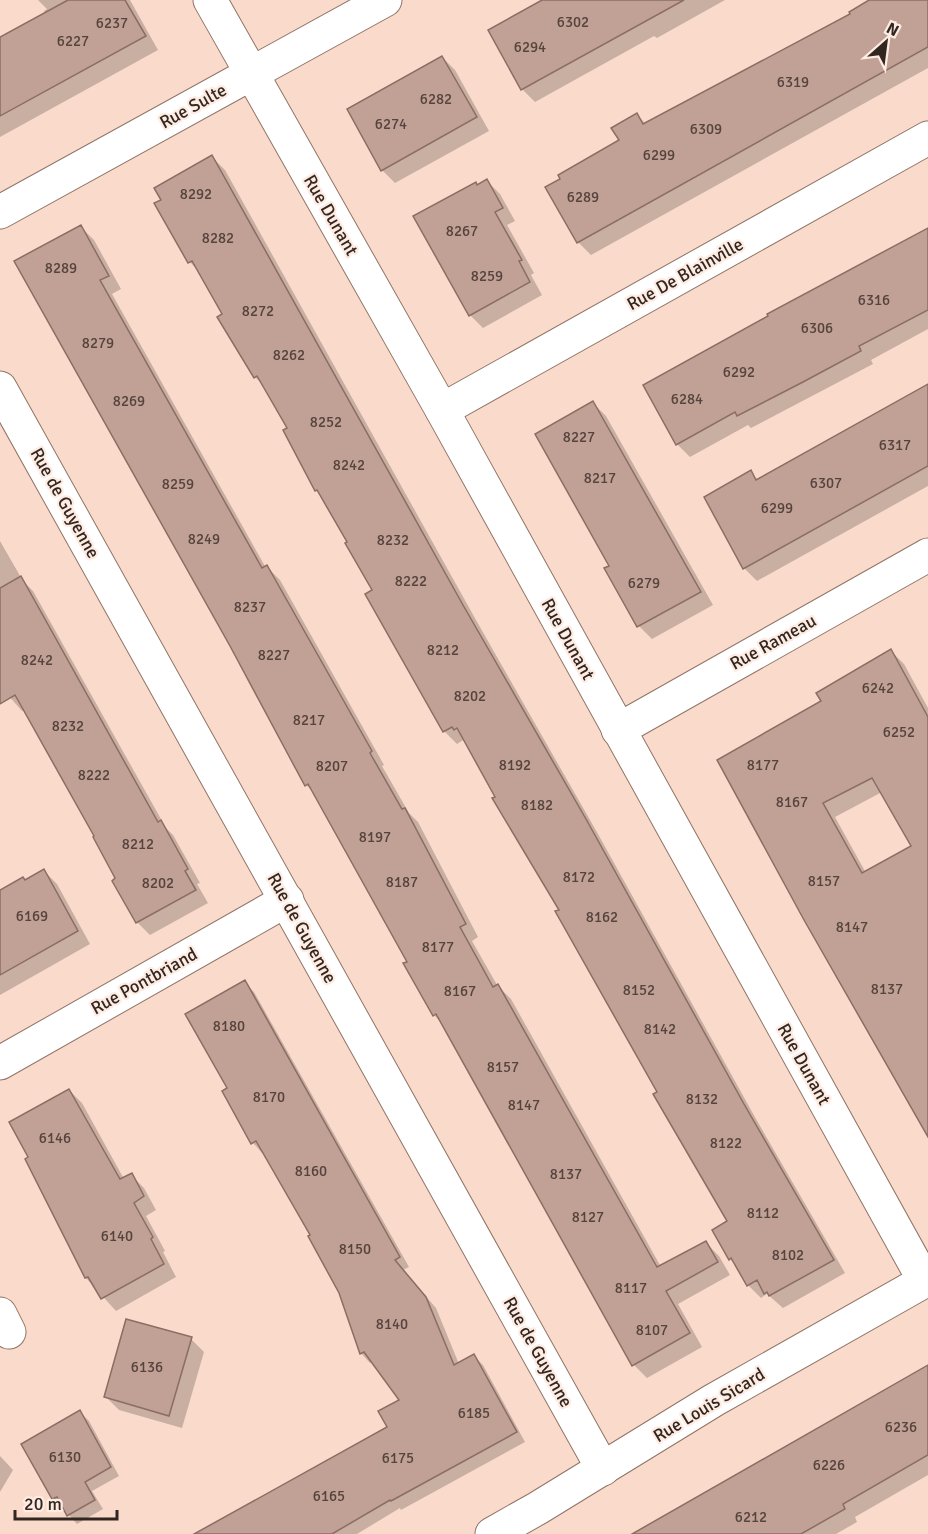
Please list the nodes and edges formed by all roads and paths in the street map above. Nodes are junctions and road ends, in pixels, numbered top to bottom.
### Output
1 (210, 0) edge
2 (385, 0) edge
3 (251, 74) junction
4 (928, 138) edge
5 (0, 212) edge
6 (0, 388) edge
7 (442, 410) junction
8 (928, 555) edge
9 (618, 730) junction
10 (287, 900) junction
11 (0, 1062) edge
12 (926, 1280) edge
13 (603, 1468) junction
14 (492, 1534) edge

1 - 3 street, Rue Dunant
2 - 3 street, Rue Sulte
3 - 5 street, Rue Sulte
3 - 7 street, Rue Dunant
4 - 7 street, Rue De Blainville
6 - 10 street, Rue de Guyenne
7 - 9 street, Rue Dunant
8 - 9 street, Rue Rameau
9 - 12 street, Rue Dunant
10 - 11 street, Rue Pontbriand
10 - 13 street, Rue de Guyenne
12 - 13 street, Rue Louis Sicard
13 - 14 street, Rue Louis Sicard

